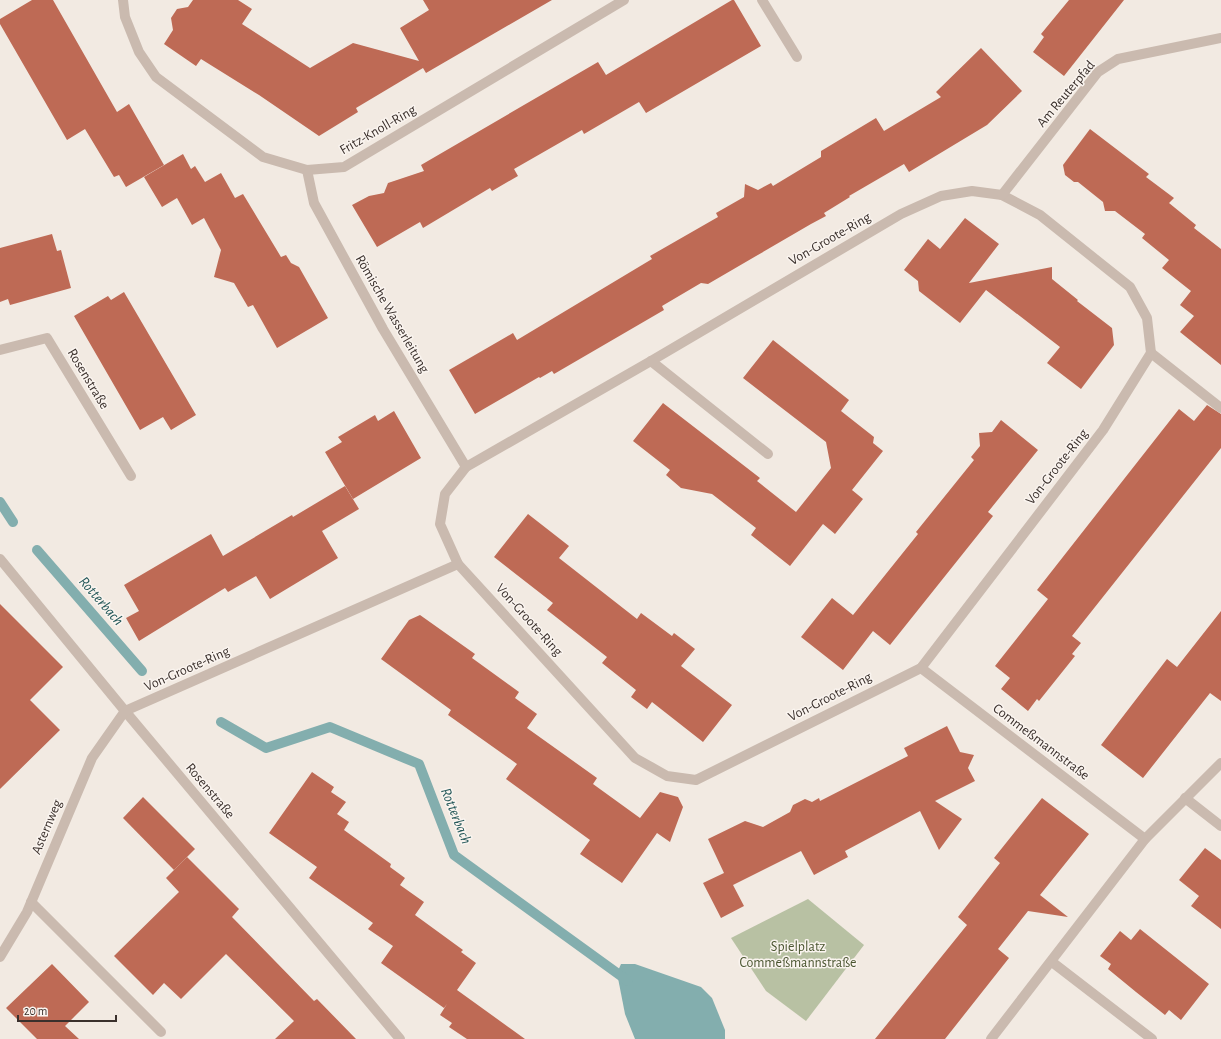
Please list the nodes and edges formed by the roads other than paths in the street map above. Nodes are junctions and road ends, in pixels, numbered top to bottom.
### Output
1 (123, 0) edge
2 (624, 0) edge
3 (762, 0) edge
4 (1221, 38) edge
5 (797, 57) dead end
6 (307, 170) junction
7 (1002, 195) junction
8 (0, 350) edge
9 (1151, 353) junction
10 (651, 361) junction
11 (1221, 408) edge
12 (768, 454) dead end
13 (466, 467) junction
14 (130, 476) dead end
15 (0, 559) edge
16 (458, 564) junction
17 (920, 668) junction
18 (125, 711) junction
19 (1221, 763) edge
20 (1186, 798) junction
21 (1221, 826) edge
22 (1146, 839) junction
23 (31, 902) junction
24 (0, 957) edge
25 (1052, 962) junction
26 (161, 1032) dead end
27 (400, 1039) edge
28 (991, 1039) edge
29 (1152, 1039) edge

1 - 6 street, Fritz-Knoll-Ring
2 - 6 street, Fritz-Knoll-Ring
3 - 5 street
4 - 7 street, Am Reuterpfad
6 - 13 street, Römische Wasserleitung
7 - 9 street, Von-Groote-Ring
7 - 10 street, Von-Groote-Ring
8 - 14 street, Rosenstraße
9 - 11 street
9 - 17 street, Von-Groote-Ring
10 - 12 street
10 - 13 street, Von-Groote-Ring
13 - 16 street, Von-Groote-Ring
15 - 18 street, Rosenstraße
16 - 17 street, Von-Groote-Ring
16 - 18 street, Von-Groote-Ring
17 - 22 street, Commeßmannstraße
18 - 23 street, Asternweg
18 - 27 street, Rosenstraße
19 - 20 street
20 - 21 street
20 - 22 street
22 - 25 street
23 - 24 street, Asternweg
23 - 26 street
25 - 28 street
25 - 29 street

